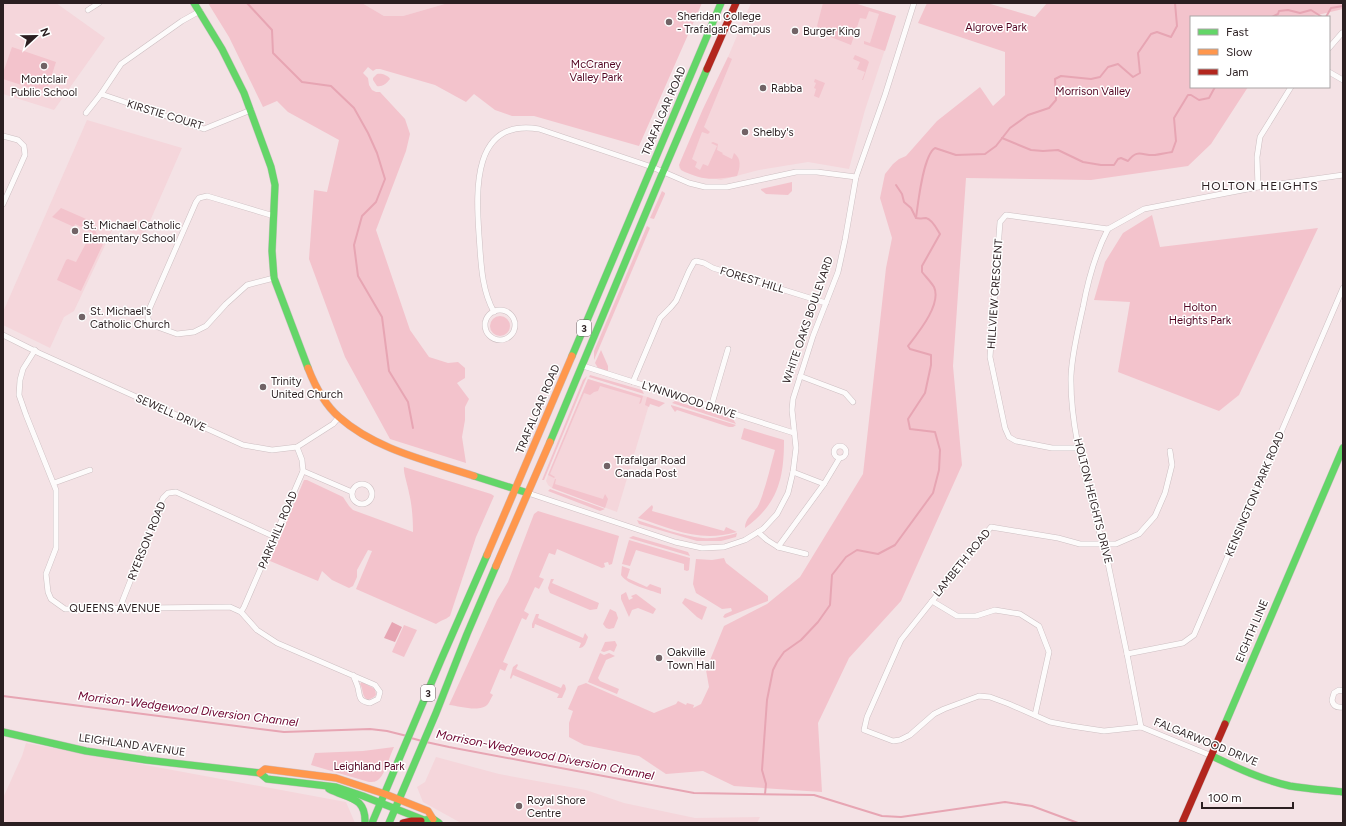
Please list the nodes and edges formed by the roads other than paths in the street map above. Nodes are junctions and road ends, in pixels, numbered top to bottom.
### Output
1 (99, 3) edge
2 (194, 3) edge
3 (721, 3) edge
4 (736, 3) edge
5 (914, 3) edge
6 (88, 10) dead end
7 (200, 11) junction
8 (1342, 33) dead end
9 (1330, 47) edge
10 (1330, 73) edge
11 (1343, 80) edge
12 (1290, 88) edge
13 (100, 94) junction
14 (251, 110) junction
15 (86, 113) dead end
16 (3, 136) edge
17 (652, 167) junction
18 (664, 171) junction
19 (1343, 174) edge
20 (856, 177) junction
21 (1258, 187) junction
22 (3, 204) edge
23 (274, 216) junction
24 (1108, 229) junction
25 (274, 278) junction
26 (1343, 288) edge
27 (826, 303) junction
28 (494, 312) junction
29 (3, 335) edge
30 (728, 349) dead end
31 (35, 350) junction
32 (583, 366) junction
33 (800, 376) junction
34 (633, 382) junction
35 (853, 402) dead end
36 (711, 407) junction
37 (340, 417) junction
38 (794, 433) junction
39 (297, 446) junction
40 (1078, 448) junction
41 (1343, 448) edge
42 (1170, 451) dead end
43 (839, 459) dead end
44 (90, 470) dead end
45 (303, 471) junction
46 (793, 472) junction
47 (54, 483) junction
48 (824, 484) junction
49 (516, 489) junction
50 (352, 492) junction
51 (528, 493) junction
52 (758, 532) junction
53 (275, 537) junction
54 (1104, 544) junction
55 (778, 547) junction
56 (806, 554) dead end
57 (932, 601) junction
58 (121, 609) junction
59 (241, 612) junction
60 (1127, 654) junction
61 (353, 675) junction
62 (1343, 691) edge
63 (1343, 707) edge
64 (1035, 715) junction
65 (1141, 727) junction
66 (864, 730) joint
67 (3, 732) edge
68 (1212, 756) junction
69 (260, 773) junction
70 (324, 786) junction
71 (1343, 792) edge
72 (384, 794) junction
73 (398, 798) junction
74 (380, 803) junction
75 (394, 809) junction
76 (424, 820) junction
77 (436, 821) edge
78 (365, 823) edge
79 (372, 823) edge
80 (389, 823) edge
81 (403, 823) edge
82 (1182, 823) edge

1 - 6 street
2 - 7 main road, WHITE OAKS BOULEVARD
3 - 17 main road, TRAFALGAR ROAD / 3
4 - 18 main road, 3
5 - 20 street, WHITE OAKS BOULEVARD
7 - 13 street
7 - 14 main road, WHITE OAKS BOULEVARD
8 - 9 street
10 - 11 street
12 - 21 street
13 - 14 street, KIRSTIE COURT
13 - 15 street
14 - 23 main road, WHITE OAKS BOULEVARD
16 - 22 street
17 - 18 street
17 - 28 street
17 - 49 main road, TRAFALGAR ROAD / 3
18 - 20 street
18 - 32 main road, 3
19 - 21 street
20 - 27 street, WHITE OAKS BOULEVARD
21 - 24 street
23 - 25 main road, WHITE OAKS BOULEVARD
23 - 25 street
24 - 40 street, HOLTON HEIGHTS DRIVE
24 - 40 street, HILLVIEW CRESCENT
25 - 37 main road, WHITE OAKS BOULEVARD
26 - 60 street, KENSINGTON PARK ROAD
27 - 33 street, WHITE OAKS BOULEVARD
27 - 34 street, FOREST HILL
28 - 28 street
29 - 31 street, SEWELL DRIVE
30 - 36 street
31 - 39 street, SEWELL DRIVE
31 - 47 street, QUEENS AVENUE
32 - 34 street, LYNNWOOD DRIVE
32 - 51 main road, 3
33 - 35 street
33 - 38 street, WHITE OAKS BOULEVARD
34 - 36 street, LYNNWOOD DRIVE
36 - 38 street, LYNNWOOD DRIVE
37 - 39 street, SEWELL DRIVE
37 - 49 main road, WHITE OAKS BOULEVARD
38 - 46 street, WHITE OAKS BOULEVARD
39 - 45 street
40 - 54 street, HOLTON HEIGHTS DRIVE
41 - 68 main road, EIGHTH LINE
42 - 54 street, LAMBETH ROAD
43 - 48 street
44 - 47 street
45 - 50 street
45 - 53 street, PARKHILL ROAD
46 - 48 street
46 - 52 street, WHITE OAKS BOULEVARD
47 - 58 street, QUEENS AVENUE
48 - 55 street
49 - 51 main road, WHITE OAKS BOULEVARD
49 - 72 main road, TRAFALGAR ROAD / 3
50 - 50 street
51 - 52 street, WHITE OAKS BOULEVARD
51 - 73 main road, 3
52 - 55 street
53 - 58 street, RYERSON ROAD
53 - 59 street, PARKHILL ROAD
54 - 57 street, LAMBETH ROAD
54 - 60 street, HOLTON HEIGHTS DRIVE
55 - 56 street
57 - 64 street
57 - 66 street, LAMBETH ROAD
58 - 59 street, QUEENS AVENUE
59 - 61 street
60 - 65 street, HOLTON HEIGHTS DRIVE
61 - 61 street
62 - 63 street
64 - 65 street, FALGARWOOD DRIVE
64 - 66 street, FALGARWOOD DRIVE
65 - 68 street, FALGARWOOD DRIVE
67 - 69 main road, LEIGHLAND AVENUE
68 - 71 main road, FALGARWOOD DRIVE
68 - 82 main road, EIGHTH LINE
69 - 70 main road, LEIGHLAND AVENUE
69 - 72 main road, LEIGHLAND AVENUE
70 - 74 main road, LEIGHLAND AVENUE
70 - 78 main road
72 - 73 main road, LEIGHLAND AVENUE
72 - 74 main road, TRAFALGAR ROAD / 3
73 - 75 main road, 3
73 - 77 main road, LEIGHLAND AVENUE
74 - 75 main road, LEIGHLAND AVENUE
74 - 79 main road, TRAFALGAR ROAD / 3
75 - 76 main road, LEIGHLAND AVENUE
75 - 80 main road, 3
76 - 77 main road
76 - 81 main road

